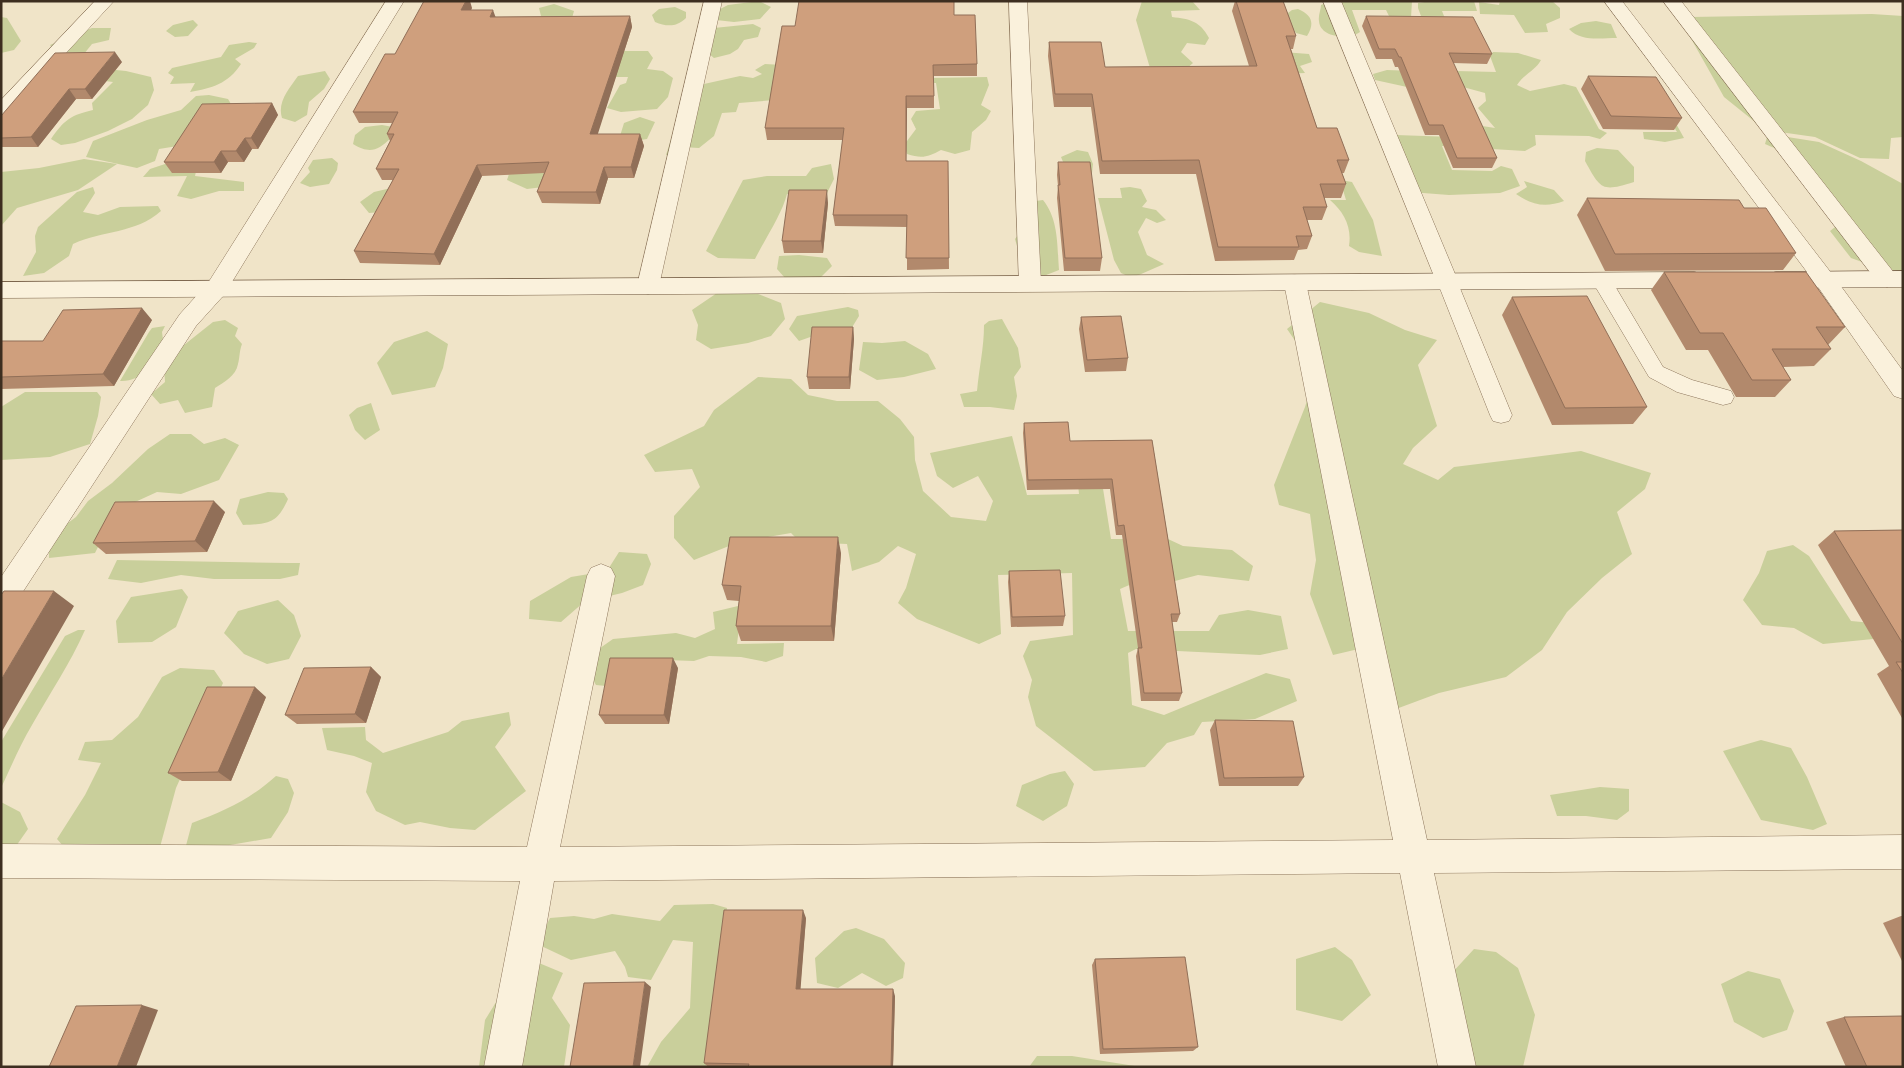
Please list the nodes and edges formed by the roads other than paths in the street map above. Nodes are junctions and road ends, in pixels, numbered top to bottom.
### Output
1 (105, 1) edge
2 (395, 1) edge
3 (713, 1) edge
4 (1018, 1) edge
5 (1332, 1) edge
6 (1613, 1) edge
7 (1672, 1) edge
8 (1, 112) edge
9 (1824, 279) junction
10 (1895, 279) edge
11 (1718, 280) edge
12 (1756, 280) edge
13 (1447, 281) junction
14 (1602, 281) junction
15 (1030, 283) junction
16 (1295, 283) junction
17 (648, 286) junction
18 (216, 289) junction
19 (1, 290) edge
20 (1903, 390) edge
21 (1723, 397) dead end
22 (1501, 415) dead end
23 (601, 576) dead end
24 (1, 601) edge
25 (1903, 852) edge
26 (1414, 855) junction
27 (1, 861) edge
28 (540, 864) junction
29 (503, 1067) edge
30 (1457, 1067) edge

1 - 8 street
2 - 18 street
3 - 17 street
4 - 15 street
5 - 13 street
6 - 9 street
7 - 10 street
9 - 10 street
9 - 12 street
9 - 20 street
11 - 14 street
13 - 14 street
13 - 16 street
13 - 22 lane
14 - 21 lane
15 - 16 street
15 - 17 street
16 - 26 street
17 - 18 street
18 - 19 street
18 - 24 street
23 - 28 street
25 - 26 street
26 - 28 street
26 - 30 street
27 - 28 street
28 - 29 street

